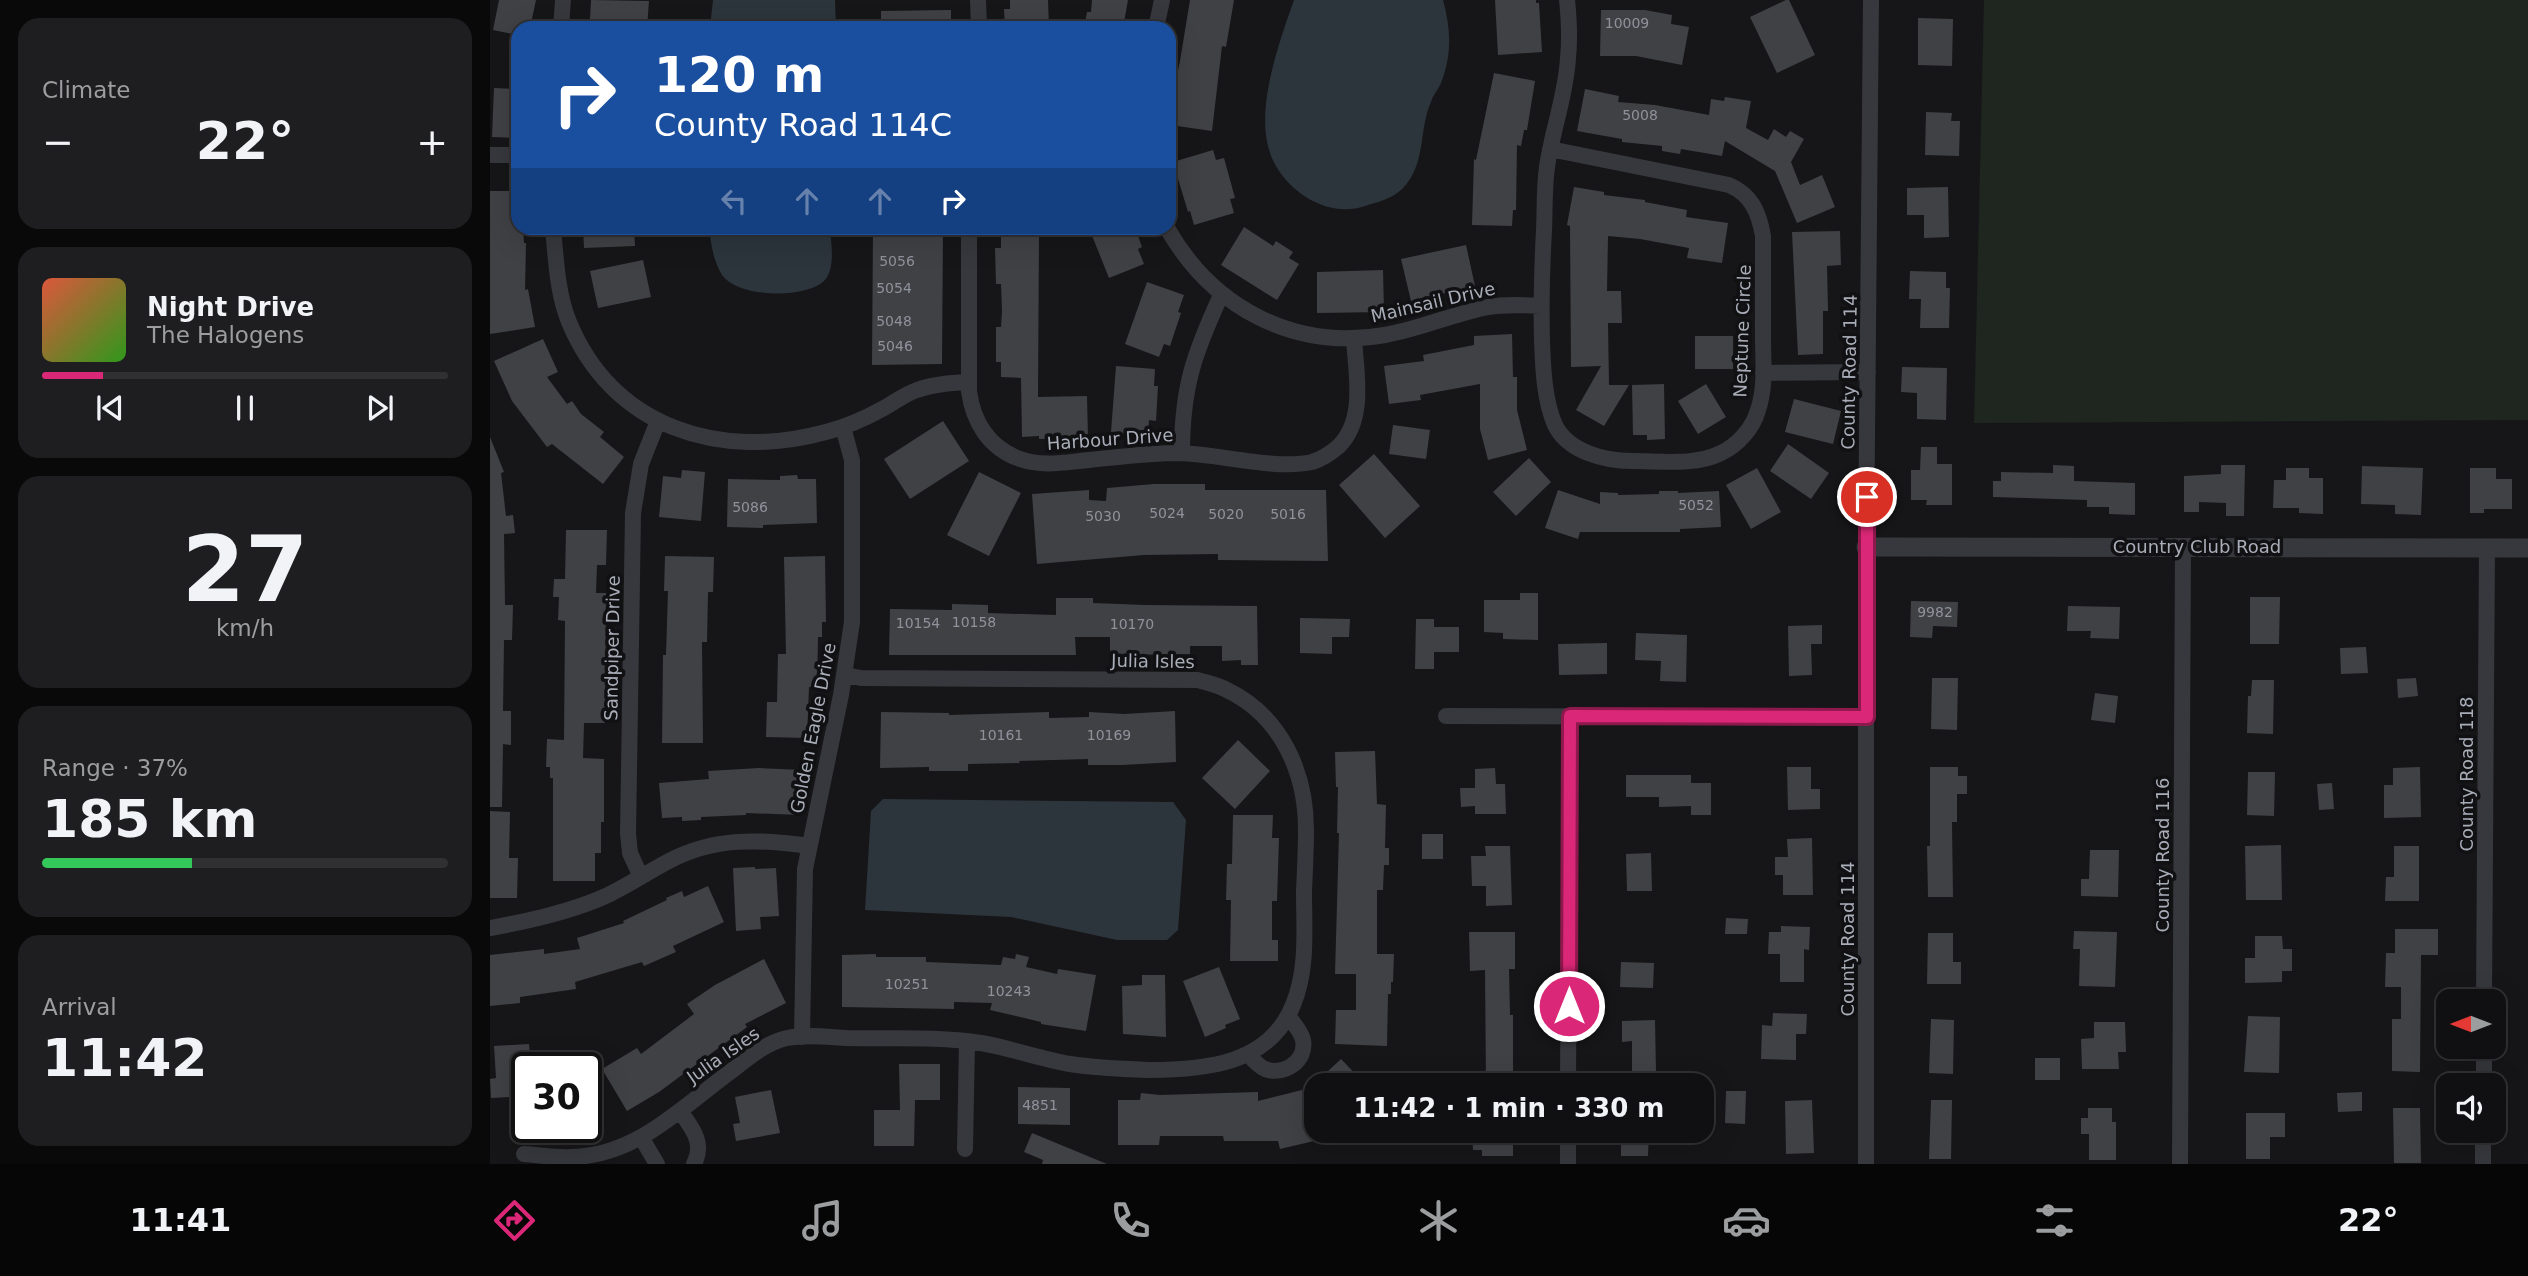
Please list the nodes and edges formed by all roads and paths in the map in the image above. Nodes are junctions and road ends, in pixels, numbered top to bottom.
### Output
1 (563, 0) edge
2 (978, 0) edge
3 (1162, 0) edge
4 (1567, 0) edge
5 (1871, 0) edge
6 (562, 21) edge
7 (979, 21) edge
8 (1158, 21) edge
9 (1550, 149) junction
10 (490, 155) edge
11 (511, 155) edge
12 (554, 235) edge
13 (969, 235) edge
14 (1171, 235) edge
15 (1221, 295) junction
16 (1541, 306) junction
17 (1354, 339) junction
18 (1868, 372) junction
19 (1763, 373) junction
20 (969, 382) junction
21 (658, 421) junction
22 (844, 427) junction
23 (1182, 453) junction
24 (2183, 546) junction
25 (1866, 547) junction
26 (2487, 547) junction
27 (2528, 548) edge
28 (845, 675) junction
29 (1446, 716) dead end
30 (1570, 716) junction
31 (1867, 717) junction
32 (809, 846) junction
33 (640, 877) junction
34 (490, 928) edge
35 (2484, 989) edge
36 (1288, 1016) junction
37 (802, 1037) junction
38 (967, 1042) junction
39 (1248, 1054) junction
40 (1568, 1073) edge
41 (680, 1111) junction
42 (641, 1137) junction
43 (1568, 1143) edge
44 (2483, 1143) edge
45 (965, 1149) dead end
46 (524, 1154) dead end
47 (657, 1164) edge
48 (694, 1164) edge
49 (1568, 1164) edge
50 (1866, 1164) edge
51 (2180, 1164) edge
52 (2483, 1164) edge

1 - 6 street
2 - 7 street
3 - 8 street
4 - 9 street, Neptune Circle
5 - 18 street, County Road 114
9 - 16 street, Neptune Circle
9 - 19 street, Neptune Circle
10 - 11 street
12 - 21 street
13 - 20 street, Harbour Drive
14 - 15 street, Mainsail Drive
15 - 17 street, Mainsail Drive
15 - 23 street
16 - 17 street, Mainsail Drive
16 - 19 street, Neptune Circle
17 - 23 street, Harbour Drive
18 - 19 street
18 - 25 street, County Road 114
20 - 22 street
20 - 23 street, Harbour Drive
21 - 22 street
21 - 33 street, Sandpiper Drive
22 - 28 street, Golden Eagle Drive
24 - 25 street, Country Club Road
24 - 26 street, Country Club Road
24 - 51 street, County Road 116
25 - 31 street, County Road 114
26 - 27 street, Country Club Road
26 - 35 street, County Road 118
28 - 32 street, Golden Eagle Drive
28 - 36 street, Julia Isles
29 - 30 street
30 - 31 street
30 - 40 street
31 - 50 street, County Road 114
32 - 33 street
32 - 37 street, Golden Eagle Drive
33 - 34 street
36 - 39 street, Julia Isles
36 - 39 street
37 - 38 street, Julia Isles
37 - 41 street, Julia Isles
38 - 39 street, Julia Isles
38 - 45 street
41 - 42 street, Julia Isles
41 - 48 street
42 - 46 street, Julia Isles
42 - 47 street
43 - 49 street
44 - 52 street

